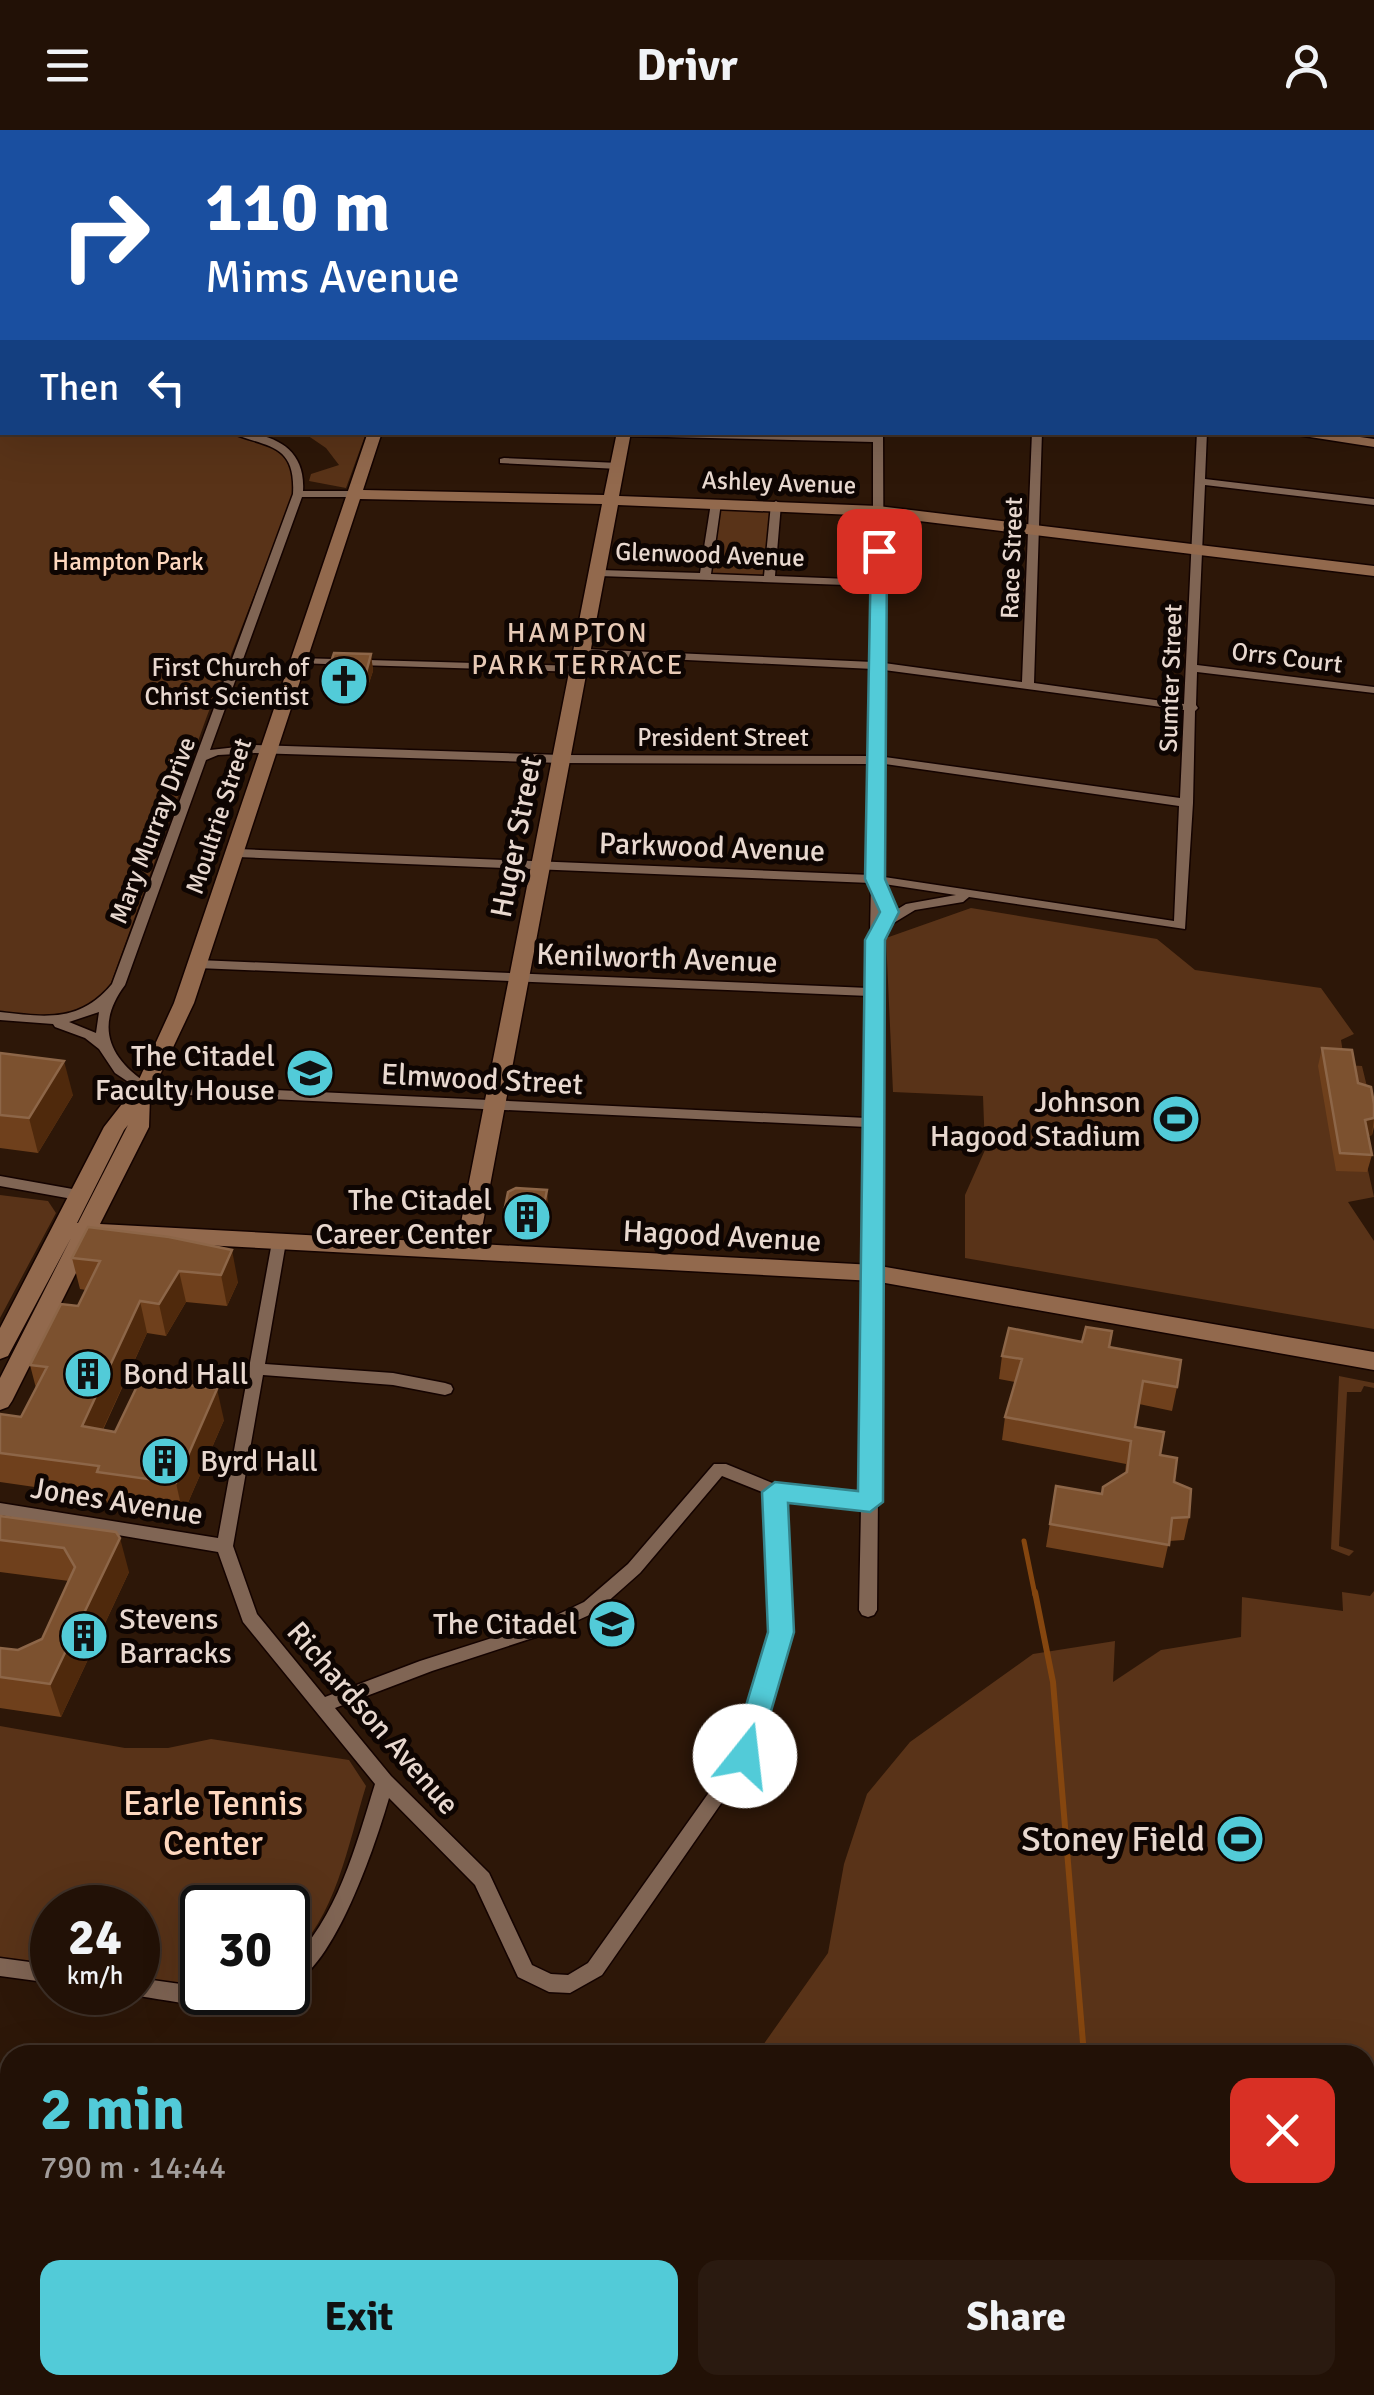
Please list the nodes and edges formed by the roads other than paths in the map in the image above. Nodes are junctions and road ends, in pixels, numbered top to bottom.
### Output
1 (242, 435) edge
2 (374, 435) edge
3 (624, 435) edge
4 (793, 435) edge
5 (1037, 435) edge
6 (1202, 435) edge
7 (1309, 435) edge
8 (877, 436) edge
9 (1374, 443) edge
10 (504, 461) dead end
11 (619, 466) junction
12 (1200, 482) junction
13 (298, 494) junction
14 (356, 494) junction
15 (610, 501) junction
16 (1374, 502) edge
17 (716, 503) junction
18 (776, 504) junction
19 (878, 511) junction
20 (1036, 533) junction
21 (1198, 550) junction
22 (1374, 572) edge
23 (600, 573) junction
24 (706, 576) junction
25 (769, 579) junction
26 (880, 583) junction
27 (582, 660) junction
28 (298, 662) junction
29 (879, 666) junction
30 (1194, 668) junction
31 (1028, 685) junction
32 (1374, 690) edge
33 (1192, 708) junction
34 (214, 730) junction
35 (262, 749) junction
36 (202, 758) junction
37 (561, 759) junction
38 (879, 760) junction
39 (1187, 803) junction
40 (238, 853) junction
41 (542, 864) junction
42 (875, 879) junction
43 (990, 896) junction
44 (887, 921) junction
45 (1180, 926) joint
46 (875, 940) junction
47 (198, 964) junction
48 (520, 978) junction
49 (874, 992) junction
50 (111, 996) junction
51 (0, 1016) edge
52 (48, 1022) junction
53 (105, 1047) junction
54 (142, 1093) junction
55 (494, 1108) junction
56 (875, 1123) junction
57 (0, 1181) edge
58 (78, 1195) junction
59 (61, 1230) junction
60 (86, 1232) junction
61 (279, 1242) junction
62 (466, 1253) junction
63 (874, 1273) junction
64 (0, 1350) edge
65 (1374, 1361) edge
66 (257, 1369) junction
67 (445, 1389) dead end
68 (0, 1401) edge
69 (775, 1492) junction
70 (870, 1502) junction
71 (0, 1510) edge
72 (225, 1546) junction
73 (868, 1610) dead end
74 (324, 1705) junction
75 (384, 1782) junction
76 (310, 1949) edge
77 (0, 1967) edge
78 (30, 1971) edge

1 - 13 street
2 - 14 street, Moultrie Street
3 - 11 street, Huger Street
4 - 8 street
5 - 20 street, Race Street
6 - 12 street, Sumter Street
7 - 9 street
8 - 19 street
10 - 11 street
11 - 15 street, Huger Street
12 - 16 street
12 - 21 street, Sumter Street
13 - 14 street, Ashley Avenue
13 - 34 street, Mary Murray Drive
14 - 15 street, Ashley Avenue
14 - 28 street, Moultrie Street
15 - 17 street, Ashley Avenue
15 - 23 street, Huger Street
17 - 18 street, Ashley Avenue
17 - 24 street
18 - 19 street, Ashley Avenue
18 - 25 street
19 - 20 street, Ashley Avenue
19 - 26 street
20 - 21 street, Ashley Avenue
20 - 31 street, Race Street
21 - 22 street, Ashley Avenue
21 - 30 street, Sumter Street
23 - 24 street, Glenwood Avenue
23 - 27 street, Huger Street
24 - 25 street, Glenwood Avenue
25 - 26 street, Glenwood Avenue
26 - 29 street
27 - 28 street
27 - 29 street
27 - 37 street, Huger Street
28 - 35 street, Moultrie Street
29 - 31 street
29 - 38 street
30 - 32 street, Orrs Court
30 - 33 street, Sumter Street
31 - 33 street
33 - 39 street, Sumter Street
34 - 35 street, President Street
34 - 36 street, Mary Murray Drive
35 - 36 street, President Street
35 - 37 street, President Street
35 - 40 street, Moultrie Street
36 - 50 street, Mary Murray Drive
37 - 38 street, President Street
37 - 41 street, Huger Street
38 - 39 street, President Street
38 - 42 street
39 - 45 street, Sumter Street
40 - 41 street, Parkwood Avenue
40 - 47 street, Moultrie Street
41 - 42 street, Parkwood Avenue
41 - 48 street, Huger Street
42 - 43 street, Parkwood Avenue
42 - 44 street
42 - 46 street
43 - 44 street
43 - 45 street, Parkwood Avenue
44 - 46 street
46 - 49 street
47 - 48 street, Kenilworth Avenue
47 - 54 street, Moultrie Street
48 - 49 street, Kenilworth Avenue
48 - 55 street, Huger Street
49 - 56 street
50 - 52 street
50 - 53 street, Mary Murray Drive
51 - 52 street
52 - 53 street
53 - 54 street
54 - 55 street, Elmwood Street
54 - 58 street, Moultrie Street
54 - 60 street, Moultrie Street
55 - 56 street, Elmwood Street
55 - 62 street, Huger Street
56 - 63 street
57 - 58 street
58 - 59 street, Moultrie Street
59 - 60 street, Hagood Avenue
59 - 64 street, Moultrie Street
60 - 61 street, Hagood Avenue
60 - 68 street, Moultrie Street
61 - 62 street, Hagood Avenue
61 - 66 street, Richardson Avenue
62 - 63 street, Hagood Avenue
63 - 65 street, Hagood Avenue
63 - 70 street
66 - 67 street
66 - 72 street, Richardson Avenue
69 - 70 street
69 - 74 street
69 - 75 street, Richardson Avenue
70 - 73 street
71 - 72 street, Jones Avenue
72 - 74 street, Richardson Avenue
74 - 75 street, Richardson Avenue
75 - 76 street
77 - 78 street

